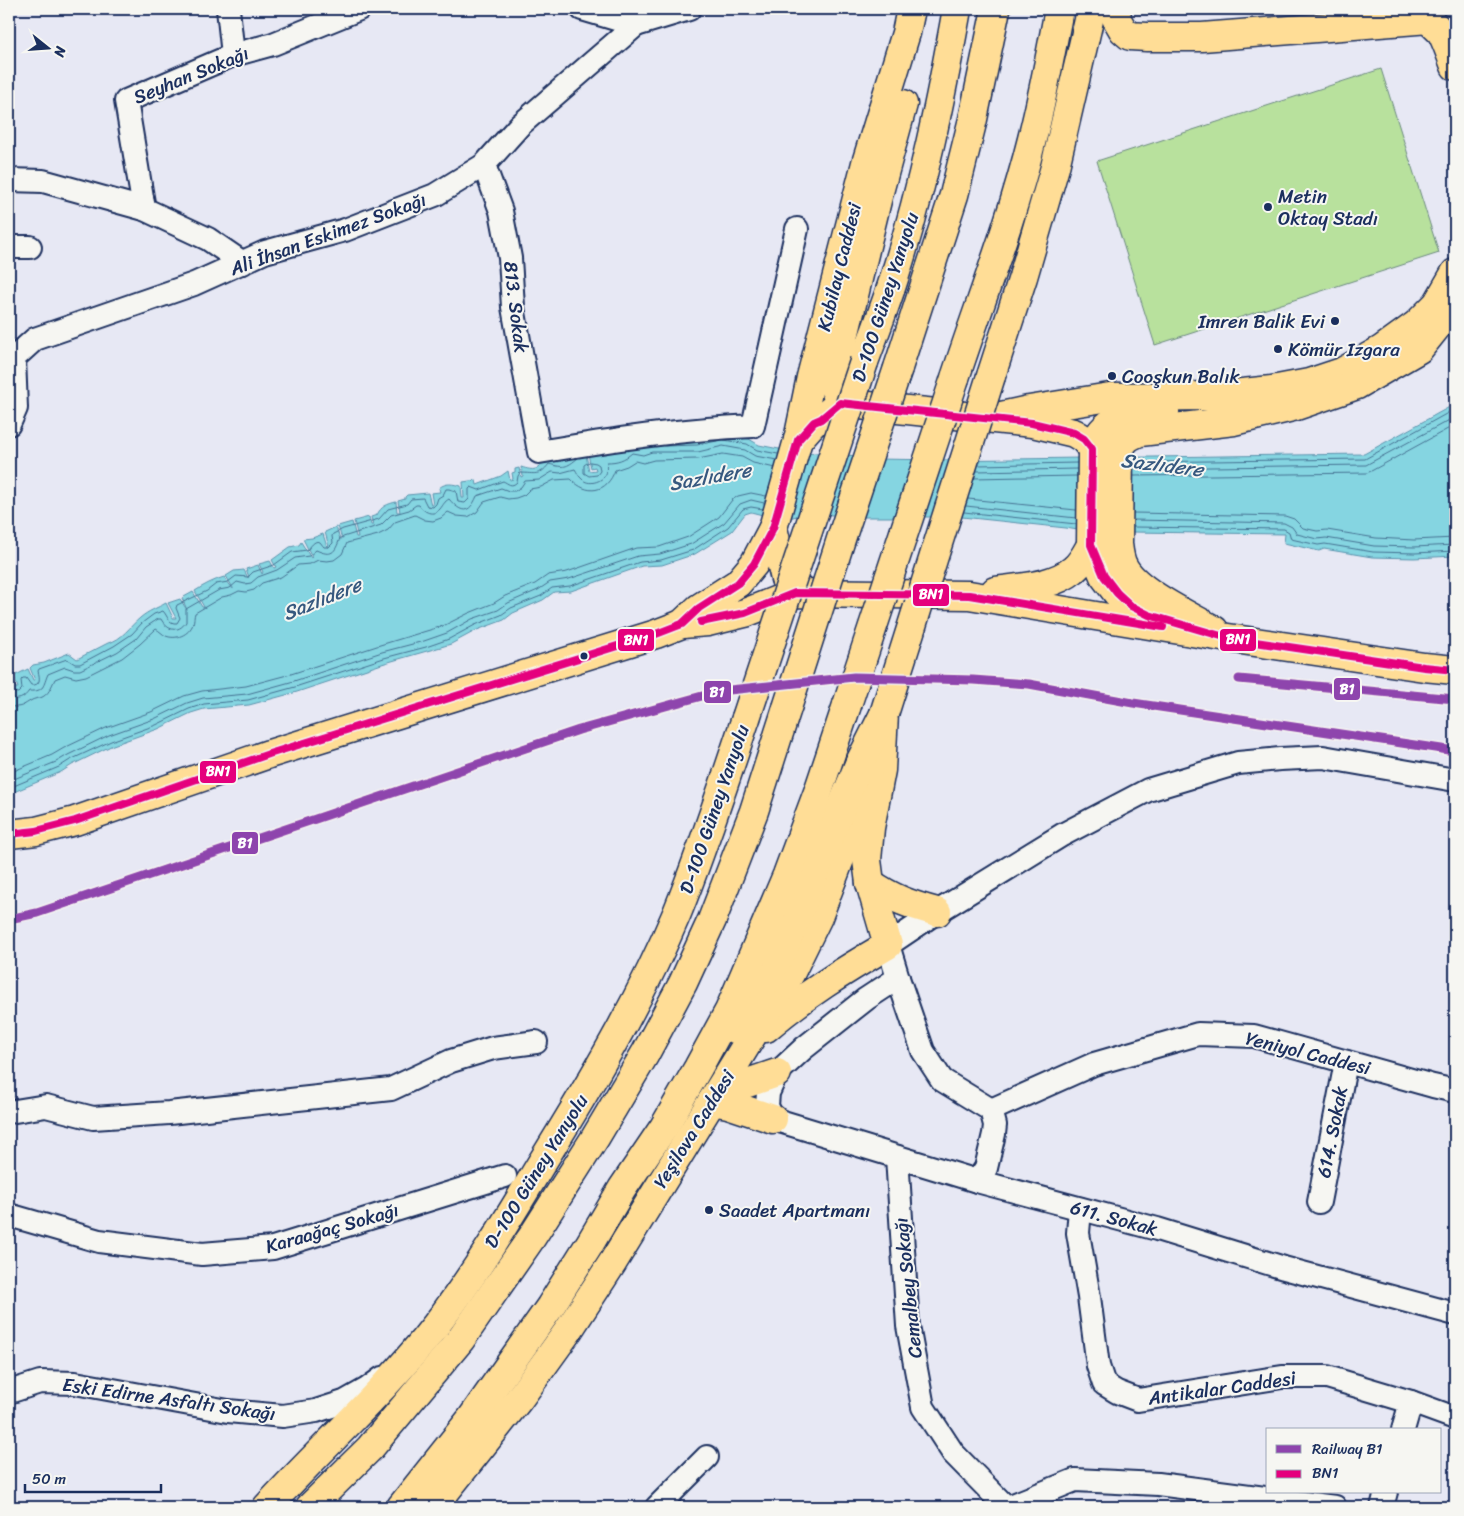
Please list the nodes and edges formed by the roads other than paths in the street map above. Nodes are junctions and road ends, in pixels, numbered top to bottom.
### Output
1 (228, 9) edge
2 (359, 9) edge
3 (582, 9) edge
4 (689, 9) edge
5 (911, 9) edge
6 (929, 9) edge
7 (957, 9) edge
8 (996, 9) edge
9 (1059, 9) edge
10 (1090, 9) edge
11 (1117, 9) edge
12 (1438, 24) edge
13 (636, 25) junction
14 (233, 56) junction
15 (1455, 66) edge
16 (484, 165) junction
17 (9, 180) edge
18 (144, 209) junction
19 (797, 229) dead end
20 (243, 263) junction
21 (1455, 273) edge
22 (1455, 304) edge
23 (11, 358) edge
24 (840, 403) junction
25 (1293, 407) junction
26 (992, 418) junction
27 (9, 424) edge
28 (798, 440) junction
29 (1092, 450) junction
30 (773, 528) junction
31 (1105, 544) junction
32 (795, 593) junction
33 (969, 595) junction
34 (682, 624) junction
35 (1228, 638) junction
36 (1455, 670) edge
37 (884, 714) junction
38 (1455, 780) edge
39 (9, 834) edge
40 (870, 883) junction
41 (937, 912) junction
42 (888, 945) junction
43 (898, 978) junction
44 (536, 1042) dead end
45 (748, 1043) junction
46 (1346, 1062) junction
47 (777, 1072) junction
48 (1455, 1091) edge
49 (712, 1101) junction
50 (991, 1110) junction
51 (9, 1112) edge
52 (773, 1119) junction
53 (664, 1127) junction
54 (897, 1157) junction
55 (505, 1176) dead end
56 (977, 1181) junction
57 (1319, 1202) dead end
58 (1080, 1209) junction
59 (9, 1215) edge
60 (1455, 1314) edge
61 (406, 1359) junction
62 (9, 1392) edge
63 (1412, 1402) junction
64 (1455, 1418) edge
65 (1405, 1428) edge
66 (707, 1457) dead end
67 (1385, 1494) edge
68 (267, 1507) edge
69 (310, 1507) edge
70 (401, 1507) edge
71 (433, 1507) edge
72 (657, 1507) edge
73 (1007, 1507) edge
74 (1336, 1507) edge
75 (1382, 1507) edge

1 - 14 street
2 - 14 street, Seyhan Sokağı
3 - 13 street
4 - 13 street
5 - 28 main road, Kubilay Caddesi
6 - 24 main road, Kubilay Caddesi
7 - 61 main road, D-100 Güney Yanyolu, bridge
8 - 69 main road, bridge
9 - 53 main road, bridge
10 - 37 main road, bridge
11 - 12 main road
12 - 15 main road
13 - 16 street, Ali İhsan Eskimez Sokağı
14 - 18 street, Seyhan Sokağı
16 - 19 street, 813. Sokak
16 - 20 street, Ali İhsan Eskimez Sokağı
17 - 18 street
18 - 20 street
20 - 23 street, Ali İhsan Eskimez Sokağı
21 - 26 main road
22 - 25 main road
23 - 27 street, Ali İhsan Eskimez Sokağı
24 - 26 main road
24 - 28 main road
25 - 29 main road
25 - 31 main road
26 - 29 main road
28 - 30 main road, Kubilay Caddesi
29 - 31 main road
30 - 32 main road
30 - 34 main road, Kubilay Caddesi
31 - 33 main road
31 - 35 main road
32 - 33 main road
32 - 34 main road
33 - 35 main road
34 - 39 main road
35 - 36 main road
37 - 40 main road
37 - 45 main road, Yeşilova Caddesi
37 - 53 main road
38 - 41 street
40 - 41 main road
40 - 42 main road
41 - 42 street
42 - 43 street
42 - 45 main road
43 - 47 street
43 - 50 street
44 - 51 street
45 - 49 main road, Yeşilova Caddesi
46 - 48 street, Yeniyol Caddesi
46 - 50 street, Yeniyol Caddesi
46 - 57 street, 614. Sokak
47 - 49 main road
47 - 52 street
49 - 52 main road
49 - 71 main road, Yeşilova Caddesi
50 - 56 street
52 - 54 street, 611. Sokak
53 - 70 main road
54 - 56 street, 611. Sokak
54 - 73 street, Cemalbey Sokağı
55 - 59 street, Karaağaç Sokağı
56 - 58 street, 611. Sokak
58 - 60 street, 611. Sokak
58 - 63 street, Antikalar Caddesi
61 - 62 street, Eski Edirne Asfaltı Sokağı
61 - 68 main road, D-100 Güney Yanyolu
63 - 64 street, Antikalar Caddesi
63 - 65 street
66 - 72 street
67 - 75 street
73 - 74 street

